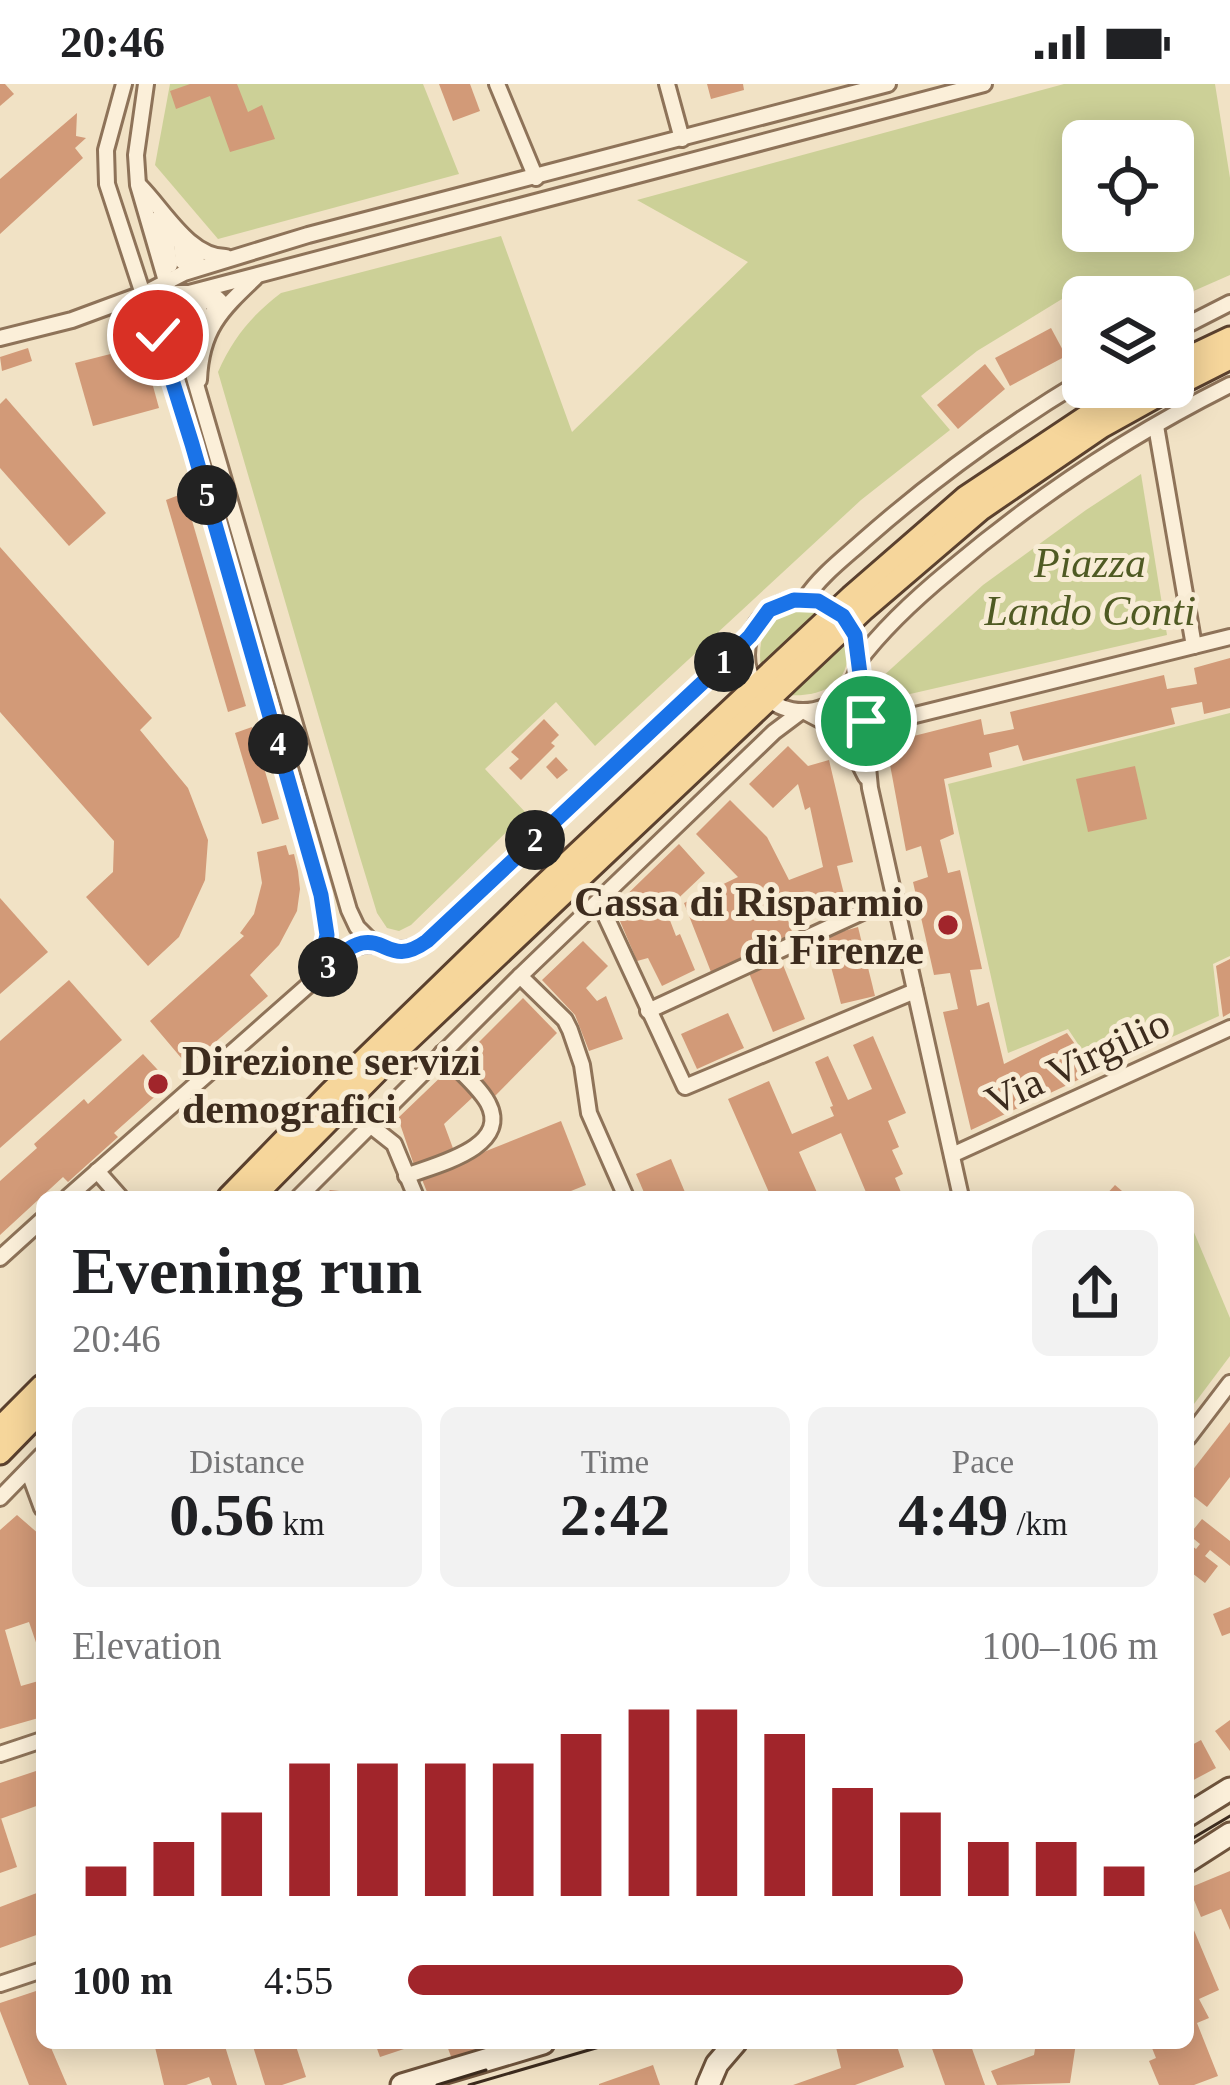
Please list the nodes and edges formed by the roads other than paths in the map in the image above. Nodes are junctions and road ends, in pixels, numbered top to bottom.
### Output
1 (119, 84) edge
2 (496, 84) edge
3 (667, 84) edge
4 (888, 84) edge
5 (984, 84) edge
6 (147, 86) edge
7 (933, 91) edge
8 (682, 139) junction
9 (536, 178) junction
10 (139, 185) junction
11 (249, 253) junction
12 (186, 270) joint
13 (260, 273) junction
14 (167, 287) junction
15 (145, 293) junction
16 (1230, 303) edge
17 (1194, 321) edge
18 (0, 338) edge
19 (1230, 338) edge
20 (1194, 355) edge
21 (1230, 358) edge
22 (1194, 376) edge
23 (1230, 386) edge
24 (1062, 393) edge
25 (199, 398) junction
26 (1100, 408) edge
27 (1135, 408) edge
28 (1156, 426) junction
29 (805, 599) junction
30 (843, 617) junction
31 (750, 636) junction
32 (1230, 638) edge
33 (1194, 646) junction
34 (859, 662) junction
35 (762, 693) junction
36 (802, 711) junction
37 (866, 721) junction
38 (870, 788) junction
39 (895, 897) junction
40 (598, 902) junction
41 (371, 943) junction
42 (520, 976) junction
43 (316, 979) junction
44 (915, 991) junction
45 (648, 1011) junction
46 (1230, 1028) edge
47 (442, 1053) junction
48 (370, 1125) junction
49 (952, 1155) junction
50 (97, 1172) junction
51 (406, 1176) junction
52 (75, 1191) edge
53 (114, 1191) edge
54 (235, 1191) edge
55 (259, 1191) edge
56 (305, 1191) edge
57 (413, 1191) edge
58 (619, 1191) edge
59 (960, 1191) edge
60 (36, 1225) edge
61 (0, 1258) edge
62 (1230, 1383) edge
63 (36, 1392) edge
64 (36, 1416) edge
65 (0, 1428) edge
66 (1194, 1430) edge
67 (0, 1453) edge
68 (36, 1462) edge
69 (28, 1470) junction
70 (36, 1492) edge
71 (0, 1498) edge
72 (36, 1742) edge
73 (0, 1754) edge
74 (1230, 1790) edge
75 (1194, 1811) edge
76 (1230, 1834) edge
77 (1194, 1855) edge
78 (36, 1972) edge
79 (0, 1984) edge
80 (514, 2049) edge
81 (730, 2049) edge
82 (402, 2085) edge
83 (708, 2085) edge

1 - 15 street
2 - 9 street
3 - 8 street
4 - 8 street
5 - 7 street
6 - 10 street
7 - 13 street
8 - 9 street
9 - 11 street
10 - 11 street
10 - 14 street
11 - 14 street
12 - 12 street
13 - 14 street
13 - 25 street
14 - 15 street
14 - 25 street
15 - 18 street
15 - 43 street
16 - 17 street
19 - 20 main road
21 - 22 main road
23 - 28 street
24 - 29 street
25 - 41 street
26 - 30 main road
27 - 30 main road
28 - 33 street
28 - 34 street
29 - 30 street
29 - 31 street
30 - 34 street
30 - 35 main road
31 - 35 street
31 - 41 street
32 - 33 street
33 - 37 street
34 - 36 street
34 - 37 street
35 - 36 street
35 - 54 main road
35 - 55 main road
36 - 38 street
36 - 40 street
37 - 38 street
38 - 39 street
39 - 44 street
39 - 45 street
40 - 42 street
40 - 45 street
41 - 43 street
42 - 47 street
42 - 58 street
43 - 50 street
44 - 45 street
44 - 49 street
46 - 49 street, Via Virgilio
47 - 48 street
47 - 51 street
48 - 51 street
48 - 56 street
49 - 59 street
50 - 52 street
50 - 53 street
51 - 57 street
60 - 61 street
62 - 66 street
63 - 65 main road
64 - 67 main road
68 - 69 street
69 - 70 street
69 - 71 street
72 - 73 street
74 - 75 street
76 - 77 street
78 - 79 street
80 - 82 street
81 - 83 street

